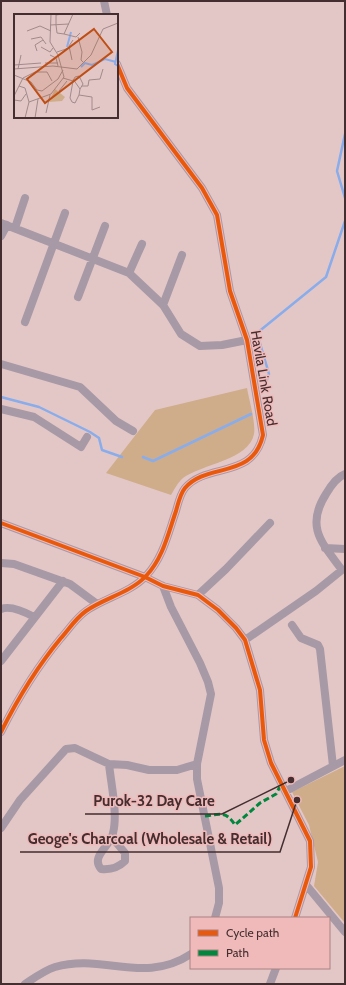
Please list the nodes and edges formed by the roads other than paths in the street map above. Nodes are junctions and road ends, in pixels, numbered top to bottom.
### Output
1 (104, 1) edge
2 (106, 14) edge
3 (118, 66) edge
4 (25, 198) dead end
5 (65, 213) dead end
6 (8, 225) edge
7 (105, 226) dead end
8 (1, 236) edge
9 (53, 244) junction
10 (142, 244) dead end
11 (182, 255) dead end
12 (91, 259) junction
13 (129, 273) junction
14 (78, 297) dead end
15 (163, 306) junction
16 (25, 322) dead end
17 (247, 340) junction
18 (1, 364) edge
19 (1, 409) edge
20 (133, 431) dead end
21 (87, 436) dead end
22 (345, 474) edge
23 (1, 523) edge
24 (270, 523) dead end
25 (325, 548) junction
26 (345, 549) edge
27 (1, 563) edge
28 (344, 573) edge
29 (145, 577) junction
30 (63, 581) junction
31 (163, 586) junction
32 (198, 595) junction
33 (97, 604) junction
34 (1, 609) edge
35 (34, 617) junction
36 (292, 625) dead end
37 (245, 640) junction
38 (1, 661) edge
39 (1, 732) edge
40 (345, 760) edge
41 (109, 764) junction
42 (197, 764) junction
43 (333, 766) junction
44 (286, 791) junction
45 (1, 828) edge
46 (113, 835) dead end
47 (307, 886) junction
48 (215, 917) edge
49 (295, 917) edge
50 (345, 932) edge
51 (190, 955) edge
52 (276, 969) edge
53 (25, 984) edge
54 (270, 984) edge

1 - 2 street
3 - 17 street, Havila Link Road
4 - 6 street
5 - 9 street
6 - 8 street
6 - 9 street
7 - 12 street
9 - 12 street
9 - 16 street
10 - 13 street
11 - 15 street
12 - 13 street
12 - 14 street
13 - 15 street
15 - 17 street
17 - 29 street, Havila Link Road
18 - 20 street
19 - 21 street
22 - 25 street
23 - 29 street
24 - 32 street
25 - 26 street
25 - 28 street
27 - 30 street
28 - 37 street
29 - 31 street
29 - 33 street, Havila Link Road
30 - 33 street
30 - 35 street
31 - 32 street
31 - 42 street
32 - 37 street
33 - 39 street, Havila Link Road
34 - 35 street
35 - 38 street
36 - 43 street
37 - 44 street
40 - 43 street
41 - 42 street
41 - 45 street
41 - 46 street
42 - 48 street
43 - 44 street
44 - 47 street
47 - 49 street
47 - 50 street
51 - 53 street
52 - 54 street

